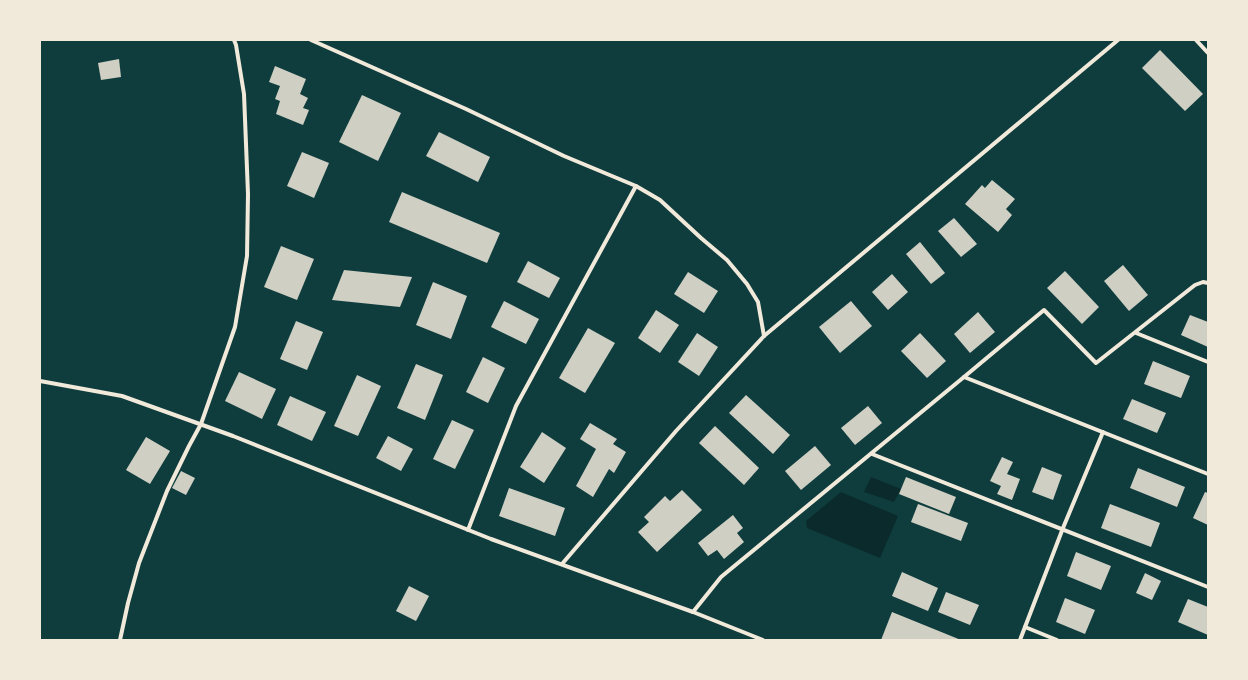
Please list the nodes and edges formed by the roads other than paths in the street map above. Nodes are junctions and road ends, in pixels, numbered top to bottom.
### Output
1 (234, 40) edge
2 (311, 40) edge
3 (1118, 40) edge
4 (1196, 40) edge
5 (1208, 53) edge
6 (636, 186) junction
7 (1208, 283) edge
8 (1136, 332) junction
9 (764, 336) junction
10 (1208, 362) edge
11 (964, 377) junction
12 (40, 381) edge
13 (201, 424) junction
14 (1103, 432) junction
15 (872, 454) junction
16 (1208, 474) edge
17 (1063, 528) junction
18 (468, 530) junction
19 (562, 564) junction
20 (1208, 587) edge
21 (693, 612) junction
22 (1025, 627) junction
23 (120, 640) edge
24 (762, 640) edge
25 (1020, 640) edge
26 (1057, 640) edge

1 - 13 street
2 - 6 street
3 - 9 street
4 - 5 street
6 - 9 street
6 - 18 street
7 - 8 street
8 - 10 street
8 - 11 street
9 - 19 street
11 - 14 street
11 - 15 street
12 - 13 street
13 - 18 street
13 - 23 street
14 - 16 street
14 - 17 street
15 - 17 street
15 - 21 street
17 - 20 street
17 - 22 street
18 - 19 street
19 - 21 street
21 - 24 street
22 - 25 street
22 - 26 street

